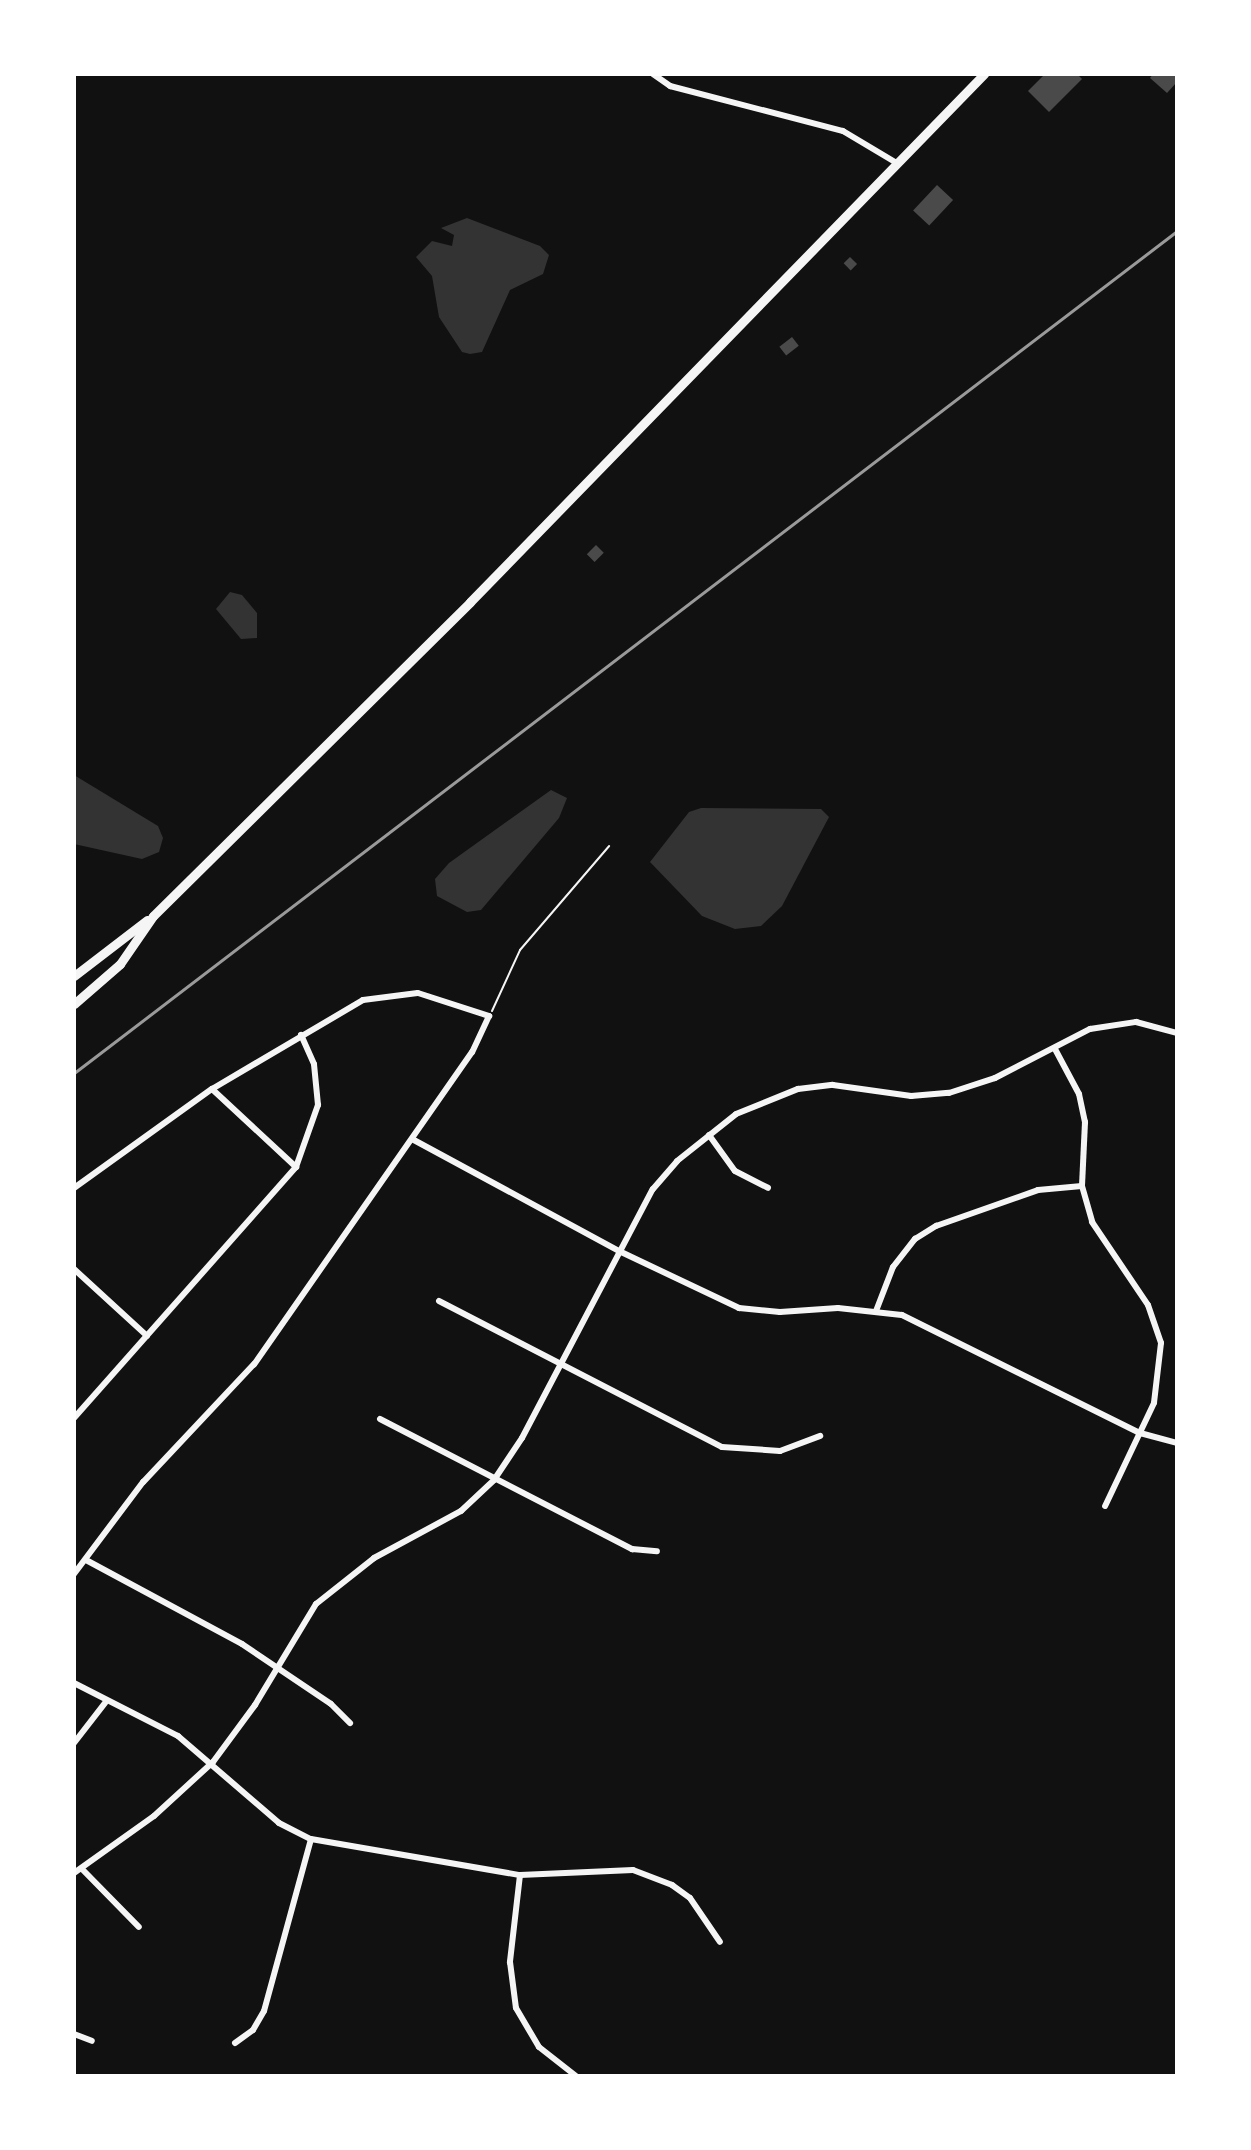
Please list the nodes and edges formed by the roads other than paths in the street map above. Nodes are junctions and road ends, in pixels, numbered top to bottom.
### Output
1 (653, 74) edge
2 (984, 74) edge
3 (895, 162) junction
4 (153, 916) junction
5 (74, 976) edge
6 (74, 1004) edge
7 (1177, 1033) edge
8 (301, 1035) junction
9 (1055, 1049) junction
10 (212, 1089) junction
11 (709, 1135) junction
12 (412, 1139) junction
13 (296, 1167) junction
14 (1082, 1186) junction
15 (74, 1188) edge
16 (768, 1188) dead end
17 (619, 1251) junction
18 (74, 1269) edge
19 (439, 1301) dead end
20 (876, 1311) junction
21 (147, 1336) junction
22 (560, 1365) junction
23 (74, 1418) edge
24 (380, 1419) dead end
25 (1140, 1433) junction
26 (820, 1436) dead end
27 (1177, 1443) edge
28 (494, 1480) junction
29 (1105, 1506) dead end
30 (657, 1551) dead end
31 (86, 1560) junction
32 (74, 1574) edge
33 (275, 1668) junction
34 (74, 1683) edge
35 (105, 1703) junction
36 (350, 1723) dead end
37 (74, 1743) edge
38 (213, 1762) junction
39 (311, 1839) junction
40 (82, 1869) junction
41 (74, 1873) edge
42 (520, 1875) junction
43 (139, 1927) dead end
44 (720, 1942) dead end
45 (74, 2034) edge
46 (92, 2041) dead end
47 (235, 2043) dead end
48 (576, 2076) edge

1 - 3 street
2 - 3 main road
3 - 4 main road
4 - 5 main road
4 - 6 main road
7 - 9 street
8 - 10 street
8 - 12 street
8 - 13 street
9 - 11 street
9 - 14 street
10 - 13 street
10 - 15 street
11 - 16 street
11 - 17 street
12 - 17 street
12 - 31 street
13 - 21 street
14 - 20 street
14 - 25 street
17 - 20 street
17 - 22 street
18 - 21 street
19 - 22 street
20 - 25 street
21 - 23 street
22 - 26 street
22 - 28 street
24 - 28 street
25 - 27 street
25 - 29 street
28 - 30 street
28 - 33 street
31 - 32 street
31 - 33 street
33 - 36 street
33 - 38 street
34 - 35 street
35 - 37 street
35 - 38 street
38 - 39 street
38 - 40 street
39 - 42 street
39 - 47 street
40 - 41 street
40 - 43 street
42 - 44 street
42 - 48 street
45 - 46 street

